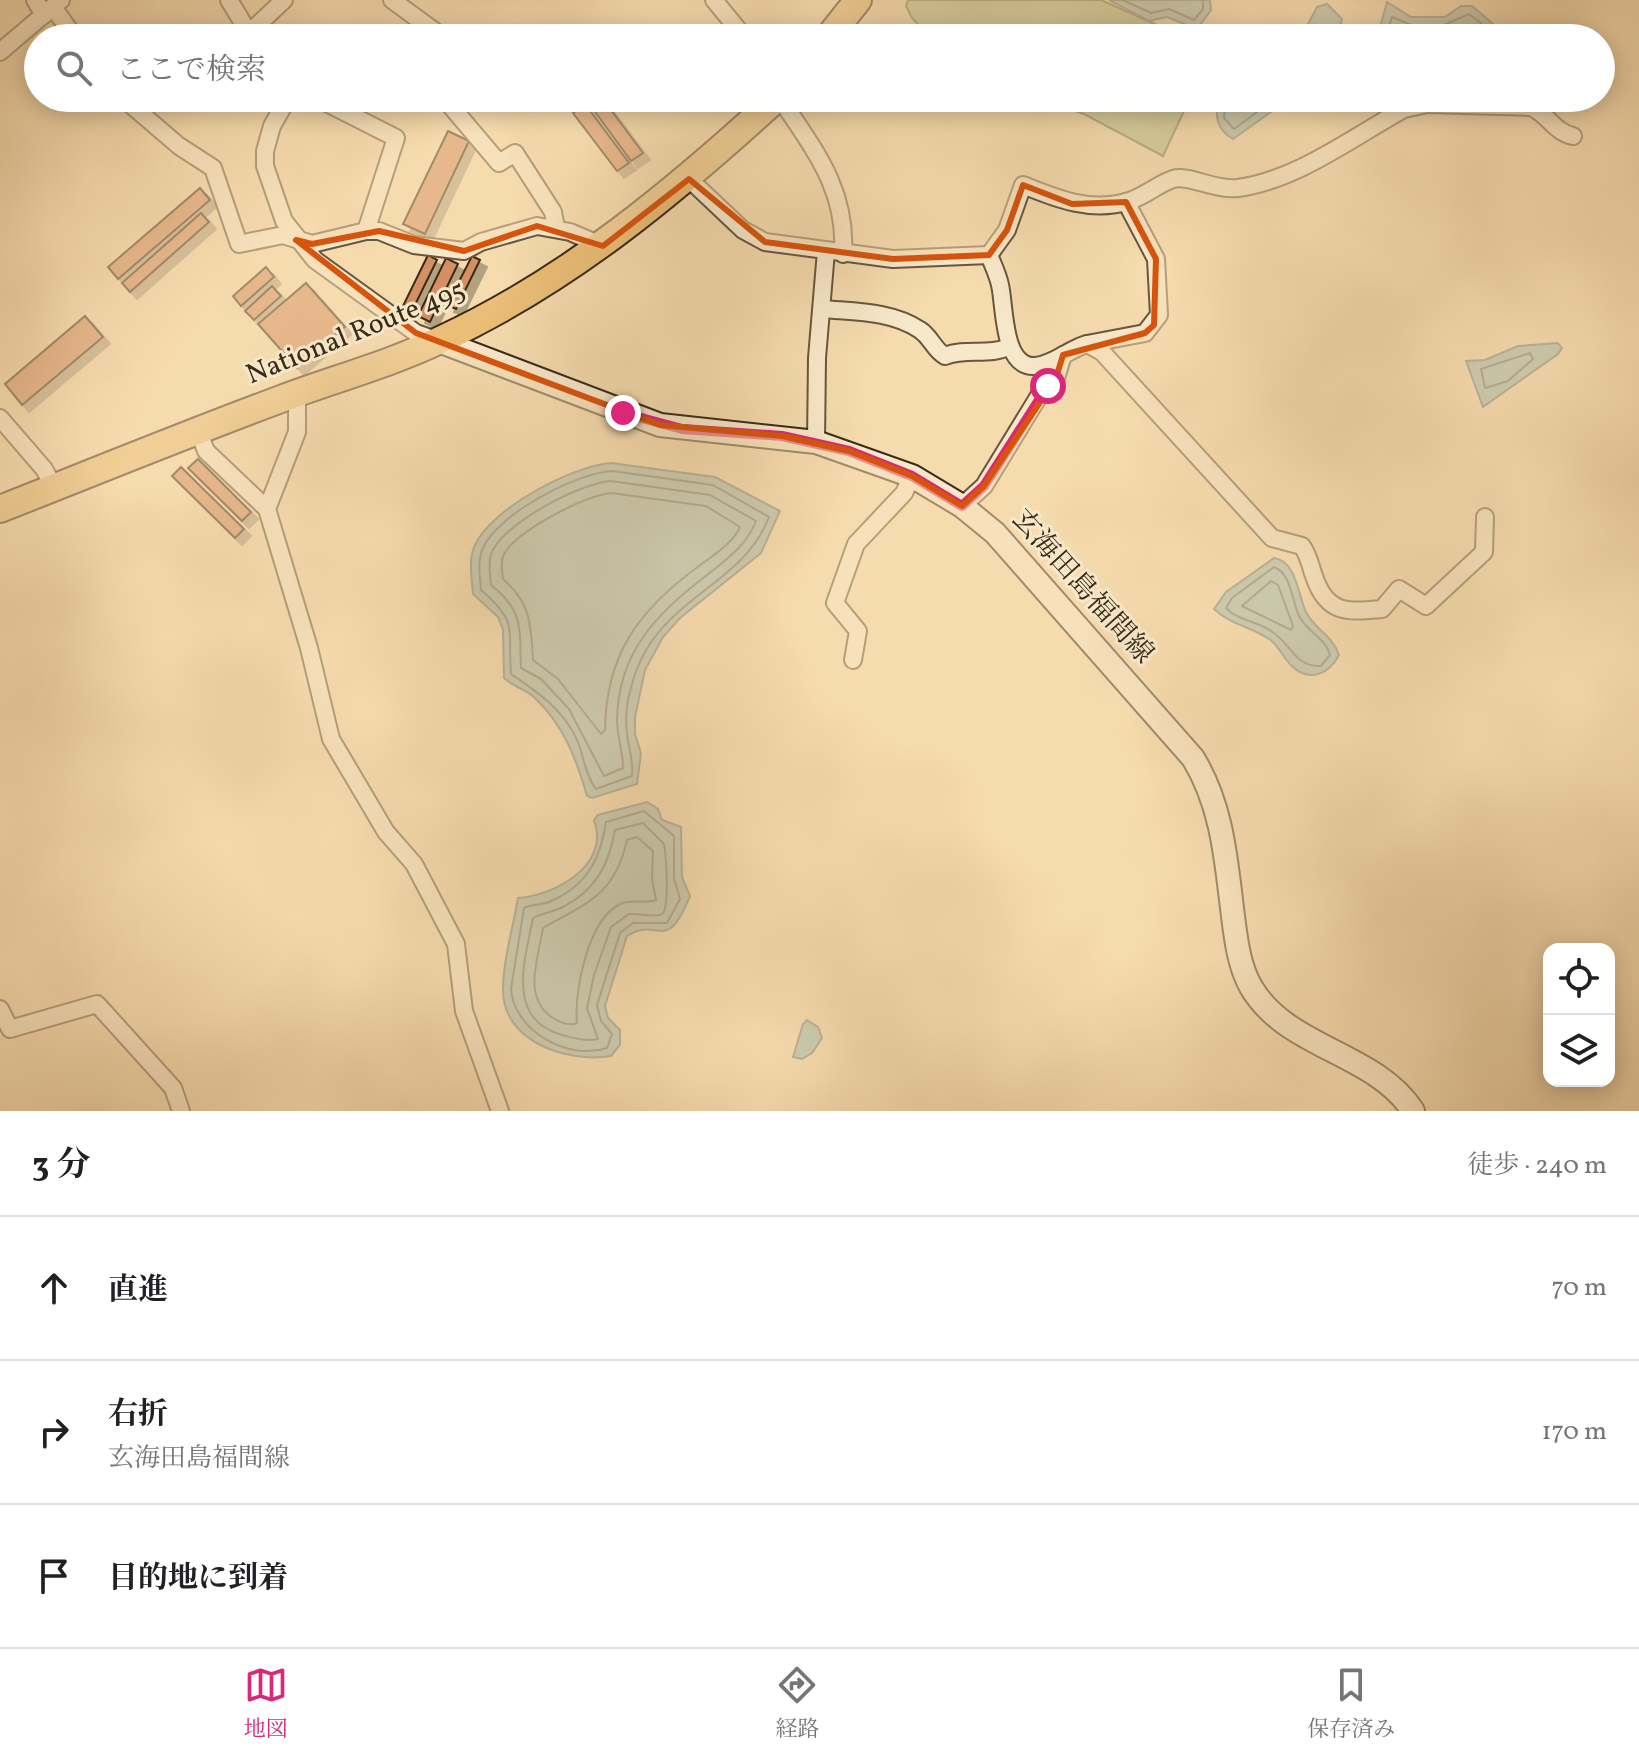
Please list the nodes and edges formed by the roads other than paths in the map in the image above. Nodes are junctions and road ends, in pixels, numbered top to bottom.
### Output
1 (229, 0) edge
2 (284, 0) edge
3 (392, 0) edge
4 (714, 0) edge
5 (858, 0) edge
6 (48, 5) edge
7 (29, 24) edge
8 (64, 24) edge
9 (243, 24) edge
10 (261, 24) edge
11 (425, 24) edge
12 (734, 24) edge
13 (839, 24) edge
14 (24, 28) edge
15 (0, 52) edge
16 (139, 112) edge
17 (280, 112) edge
18 (345, 112) edge
19 (456, 112) edge
20 (763, 112) edge
21 (787, 112) edge
22 (1398, 112) edge
23 (1541, 112) edge
24 (1573, 136) dead end
25 (689, 179) junction
26 (1126, 202) junction
27 (556, 228) junction
28 (366, 231) junction
29 (296, 240) junction
30 (603, 246) junction
31 (834, 252) junction
32 (989, 255) junction
33 (823, 309) junction
34 (439, 341) junction
35 (1087, 344) junction
36 (1010, 346) junction
37 (1063, 355) junction
38 (297, 393) junction
39 (0, 418) edge
40 (198, 430) junction
41 (816, 442) junction
42 (912, 476) junction
43 (54, 487) junction
44 (962, 506) junction
45 (0, 509) edge
46 (267, 509) junction
47 (1485, 517) dead end
48 (853, 660) dead end
49 (0, 1009) edge
50 (181, 1111) edge
51 (500, 1111) edge
52 (1413, 1111) edge

1 - 9 street
2 - 10 street
3 - 11 street
4 - 12 street
5 - 13 highway
6 - 7 street
6 - 8 street
14 - 15 street
16 - 29 street
17 - 29 street
18 - 28 street
19 - 27 street
20 - 25 highway, National Route 495
21 - 31 street
22 - 26 street
23 - 24 street
25 - 30 highway, National Route 495
25 - 31 street
26 - 32 street
26 - 35 street
27 - 28 street
27 - 30 street
28 - 29 street
29 - 34 street
30 - 34 highway, National Route 495
31 - 32 street
31 - 33 street
32 - 36 street
33 - 36 street
33 - 41 street
34 - 38 highway, National Route 495
34 - 41 main road, 玄海田島福間線
35 - 37 street
35 - 47 street
36 - 37 street
37 - 44 street
38 - 40 highway, National Route 495
38 - 46 street
39 - 43 street
40 - 43 highway, National Route 495
40 - 46 street
41 - 42 main road, 玄海田島福間線
42 - 44 main road, 玄海田島福間線
42 - 48 street
43 - 45 highway, National Route 495
44 - 52 main road, 玄海田島福間線
46 - 51 street
49 - 50 street

